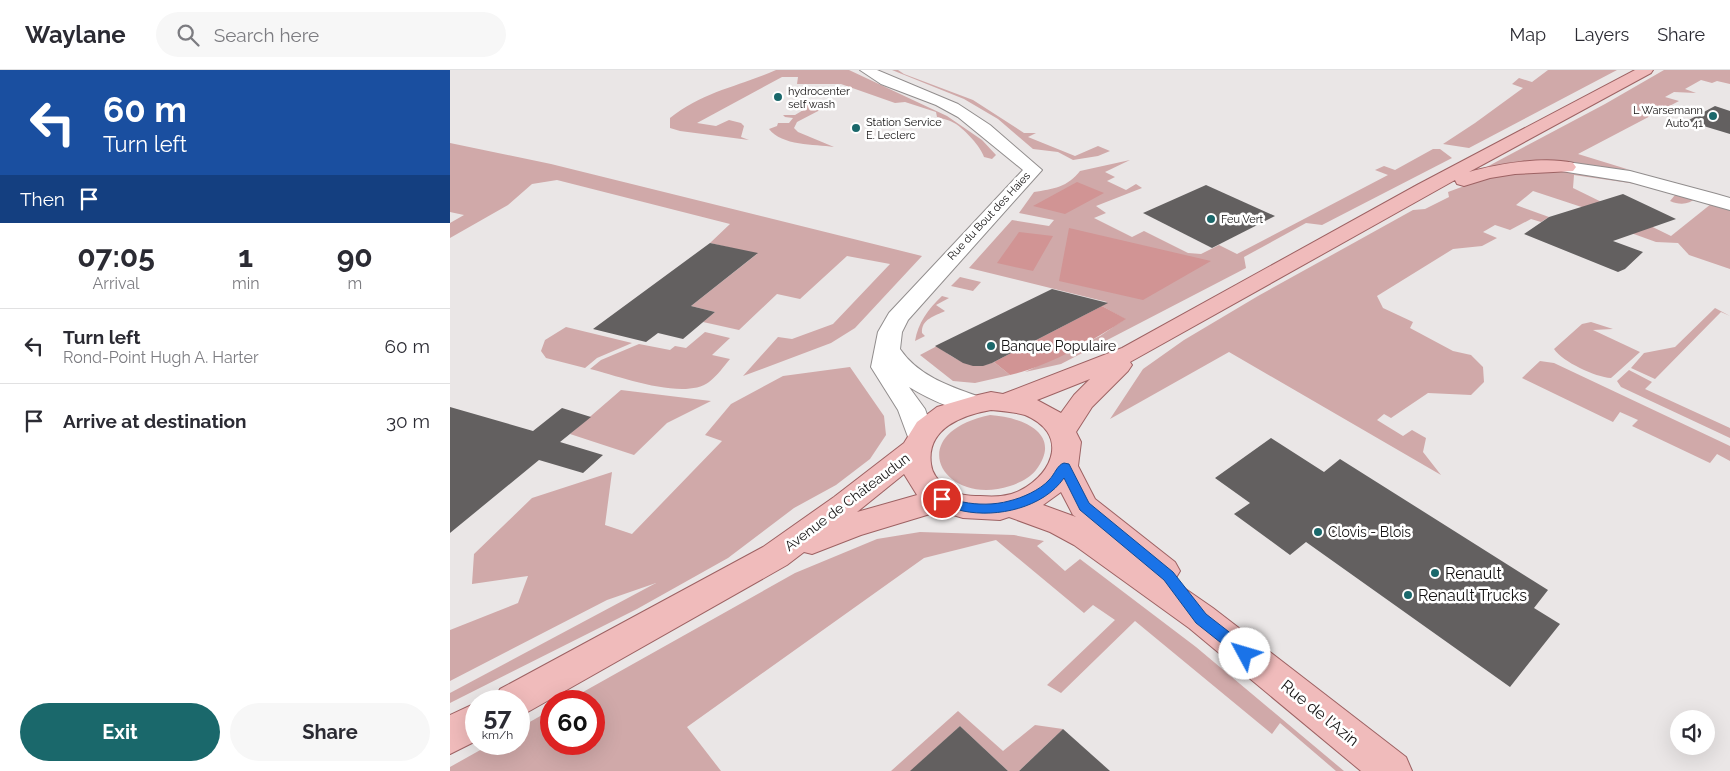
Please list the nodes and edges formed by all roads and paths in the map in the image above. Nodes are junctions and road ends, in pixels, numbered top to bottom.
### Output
1 (867, 70) edge
2 (1646, 70) edge
3 (1567, 167) joint
4 (1424, 189) junction
5 (1730, 204) edge
6 (887, 349) junction
7 (1131, 354) junction
8 (1008, 402) junction
9 (973, 404) junction
10 (1063, 430) junction
11 (918, 444) junction
12 (1064, 468) junction
13 (942, 499) junction
14 (1011, 506) junction
15 (775, 556) junction
16 (1201, 618) junction
17 (530, 692) edge
18 (465, 727) edge
19 (450, 735) edge
20 (1392, 771) edge

1 - 6 street, Rue du Bout des Haies
2 - 4 main road
3 - 4 main road
3 - 5 street
4 - 7 main road
6 - 9 street
6 - 11 street, Rue du Bout des Haies
7 - 8 main road
7 - 10 main road
8 - 9 main road
8 - 10 main road
9 - 11 main road
10 - 12 main road
11 - 13 main road
11 - 15 main road, Avenue de Châteaudun
12 - 14 main road
12 - 16 main road, Rue de l'Azin
13 - 14 main road
13 - 15 main road, Avenue de Châteaudun
14 - 16 main road, Rue de l'Azin
15 - 17 main road
16 - 20 main road, Rue de l'Azin
18 - 19 main road

